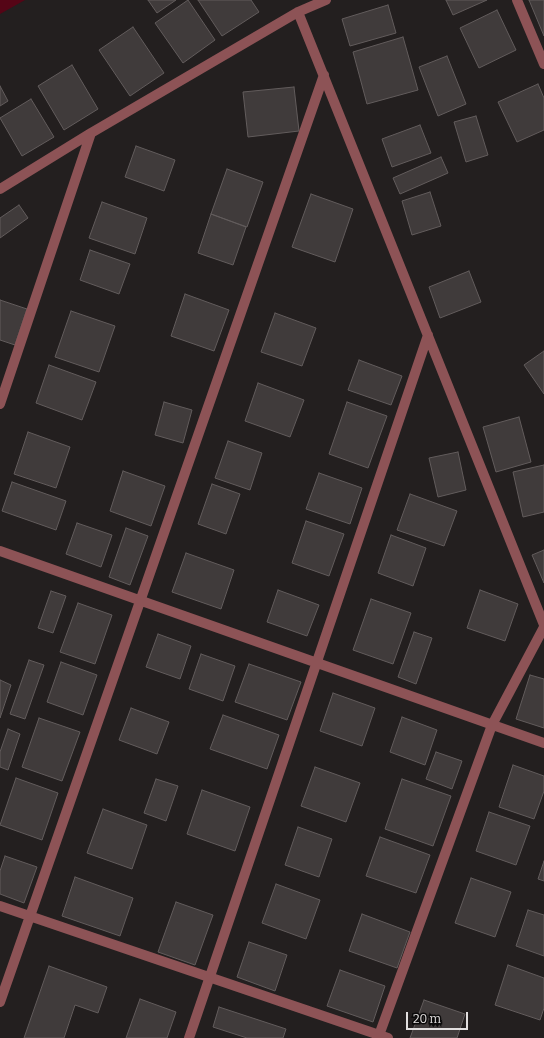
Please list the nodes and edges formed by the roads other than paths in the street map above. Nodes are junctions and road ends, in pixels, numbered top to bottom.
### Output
1 (326, 0) edge
2 (517, 0) edge
3 (298, 12) junction
4 (544, 64) edge
5 (324, 75) junction
6 (91, 133) junction
7 (0, 189) edge
8 (428, 335) junction
9 (0, 404) edge
10 (0, 551) edge
11 (140, 601) junction
12 (544, 626) edge
13 (316, 663) junction
14 (492, 725) junction
15 (544, 743) edge
16 (0, 906) edge
17 (30, 916) junction
18 (210, 977) junction
19 (0, 1002) edge
20 (382, 1037) edge
21 (189, 1038) edge

1 - 3 street
2 - 4 street
3 - 5 street
3 - 6 street
5 - 8 street
5 - 11 street
6 - 7 street
6 - 9 street
8 - 12 street
8 - 13 street
10 - 11 street
11 - 13 street
11 - 17 street
12 - 14 street
13 - 14 street
13 - 18 street
14 - 15 street
14 - 20 street
16 - 17 street
17 - 18 street
17 - 19 street
18 - 20 street
18 - 21 street

